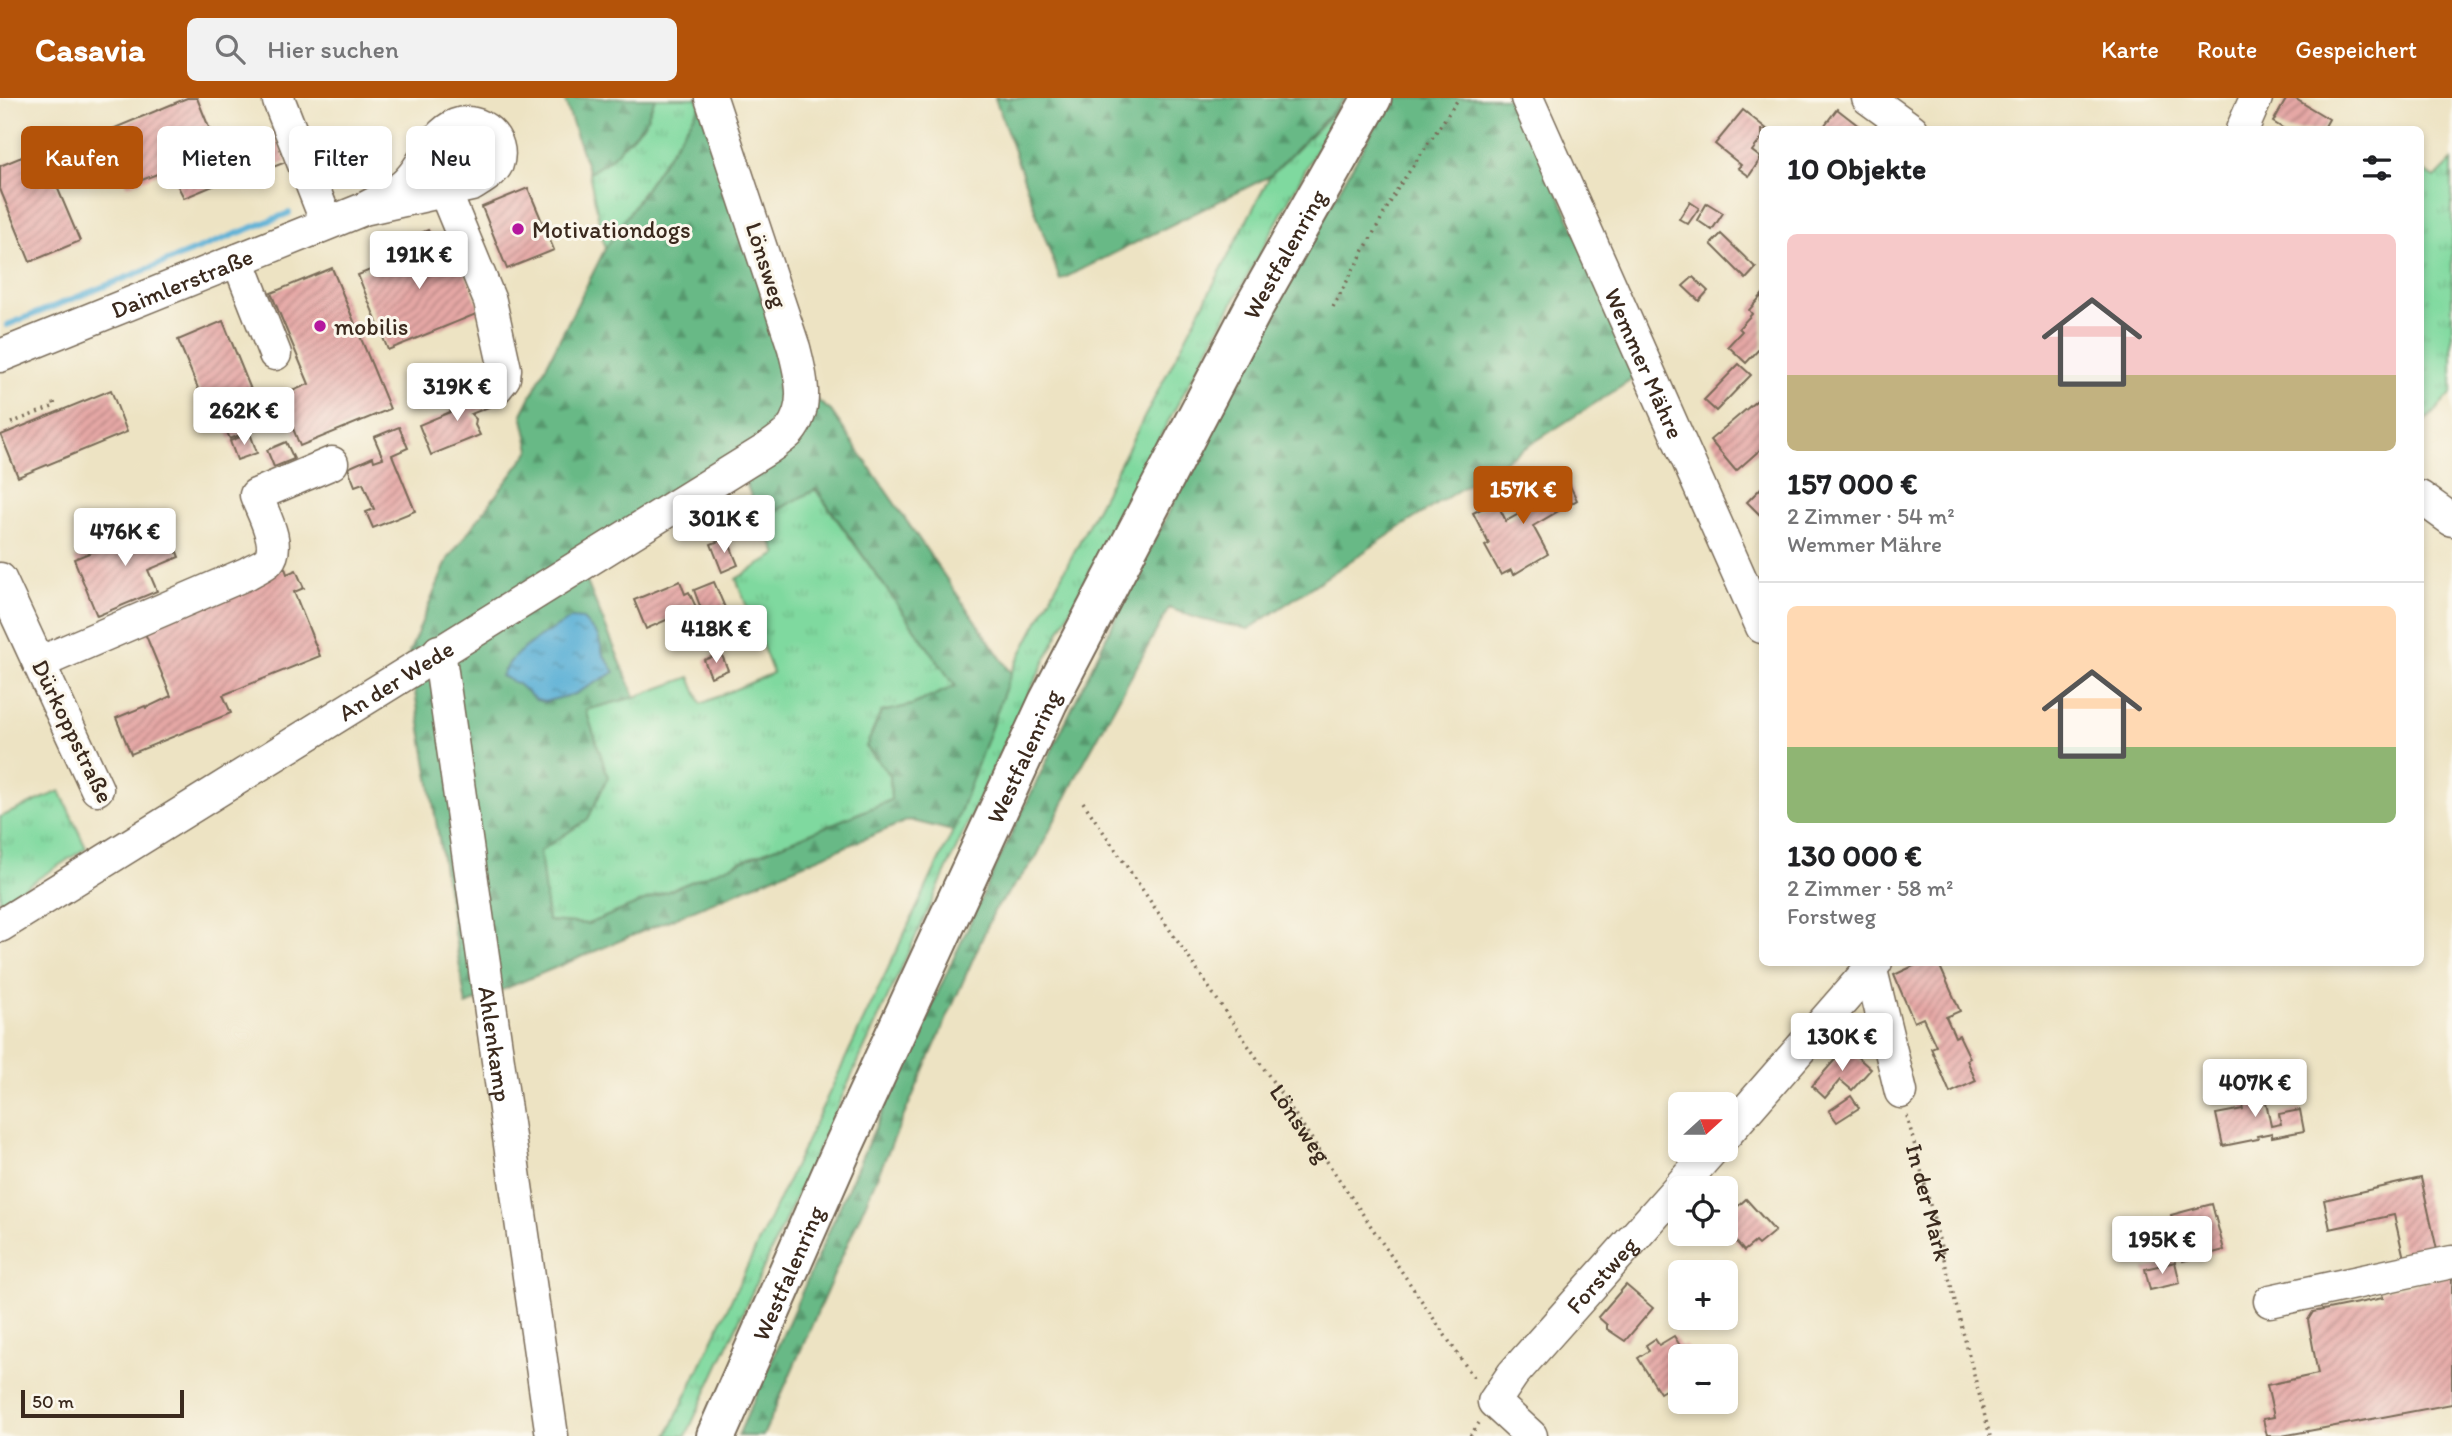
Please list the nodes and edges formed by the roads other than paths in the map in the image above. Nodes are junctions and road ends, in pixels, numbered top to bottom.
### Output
1 (711, 98) edge
2 (1372, 98) edge
3 (1527, 98) edge
4 (1868, 98) edge
5 (2256, 98) edge
6 (279, 102) dead end
7 (1906, 126) edge
8 (2244, 126) edge
9 (445, 192) junction
10 (364, 209) junction
11 (327, 223) junction
12 (238, 260) junction
13 (275, 354) dead end
14 (0, 356) edge
15 (496, 388) dead end
16 (789, 432) joint
17 (332, 463) dead end
18 (2424, 500) edge
19 (2452, 520) edge
20 (0, 579) edge
21 (1759, 620) edge
22 (439, 651) junction
23 (39, 663) junction
24 (97, 789) dead end
25 (0, 926) edge
26 (1874, 966) edge
27 (1901, 1092) road end
28 (1738, 1120) edge
29 (1701, 1162) edge
30 (2452, 1262) edge
31 (2270, 1301) dead end
32 (552, 1436) edge
33 (716, 1436) edge
34 (1531, 1436) edge

1 - 16 street, Lönsweg
2 - 33 main road, Westfalenring
3 - 21 street, Wemmer Mähre
4 - 7 street
5 - 8 street
6 - 11 street
9 - 10 street, Daimlerstraße
9 - 10 street, Daimlerstraße
9 - 15 street
10 - 11 street, Daimlerstraße
11 - 12 street, Daimlerstraße
12 - 13 street
12 - 14 street, Daimlerstraße
16 - 22 street, An der Wede
17 - 23 street
18 - 19 street
20 - 23 street, Dürkoppstraße
22 - 25 street, An der Wede
22 - 32 street, Ahlenkamp
23 - 24 street, Dürkoppstraße
26 - 27 street
26 - 28 street
29 - 34 street, Forstweg
30 - 31 street

